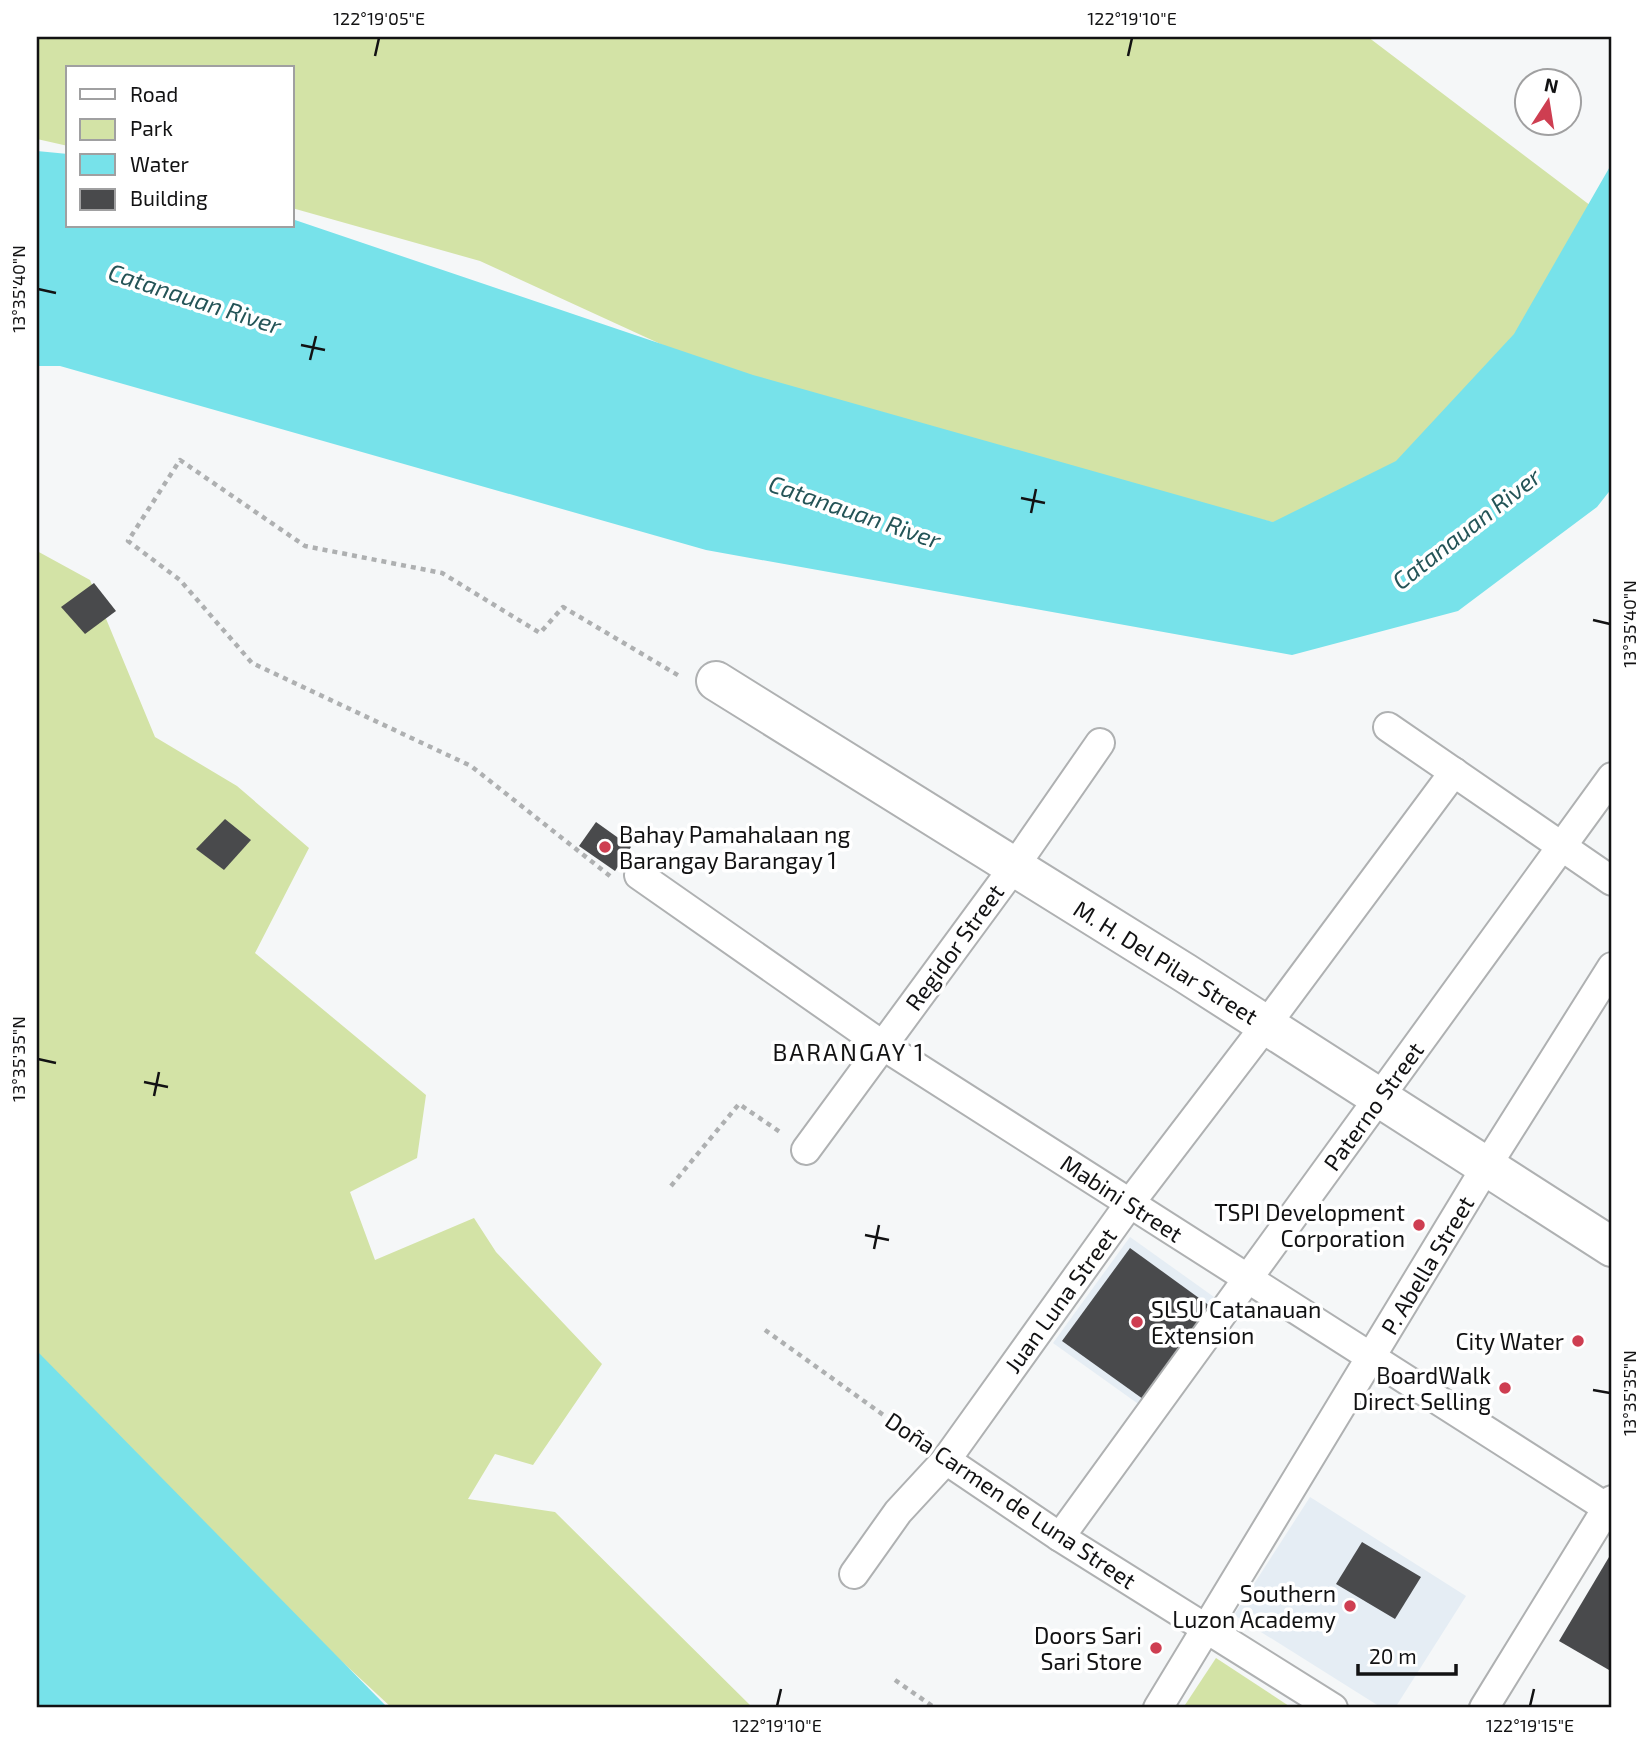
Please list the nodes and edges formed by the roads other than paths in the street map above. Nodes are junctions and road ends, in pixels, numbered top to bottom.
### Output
1 (716, 681) road end
2 (1388, 727) dead end
3 (1100, 743) dead end
4 (1454, 772) junction
5 (1612, 777) edge
6 (1560, 845) junction
7 (1014, 867) junction
8 (639, 875) road end
9 (1612, 881) edge
10 (1612, 967) edge
11 (1266, 1025) junction
12 (882, 1045) junction
13 (1380, 1098) junction
14 (806, 1150) road end
15 (1486, 1167) junction
16 (1129, 1203) junction
17 (1612, 1248) edge
18 (1248, 1279) junction
19 (1370, 1357) junction
20 (946, 1460) junction
21 (1611, 1506) edge
22 (1060, 1537) junction
23 (854, 1574) dead end
24 (1208, 1630) junction
25 (1158, 1708) edge
26 (1333, 1708) edge
27 (1484, 1708) edge

1 - 7 street, M. H. Del Pilar Street
2 - 4 street
3 - 7 street, Regidor Street
4 - 6 street
4 - 11 street, Juan Luna Street
5 - 6 street, Paterno Street
6 - 9 street
6 - 13 street, Paterno Street
7 - 11 street, M. H. Del Pilar Street
7 - 12 street, Regidor Street
8 - 12 street, Mabini Street
10 - 15 street, P. Abella Street
11 - 13 street, M. H. Del Pilar Street
11 - 16 street, Juan Luna Street
12 - 14 street, Regidor Street
12 - 16 street, Mabini Street
13 - 15 street, M. H. Del Pilar Street
13 - 18 street, Paterno Street
15 - 17 street, M. H. Del Pilar Street
15 - 19 street, P. Abella Street
16 - 18 street, Mabini Street
16 - 20 street, Juan Luna Street
18 - 19 street, Mabini Street
18 - 22 street, Paterno Street
19 - 21 street, Mabini Street
19 - 24 street, P. Abella Street
20 - 22 street, Doña Carmen de Luna Street
20 - 23 street, Juan Luna Street
21 - 27 street
22 - 24 street, Doña Carmen de Luna Street
24 - 25 street, P. Abella Street
24 - 26 street, Doña Carmen de Luna Street

